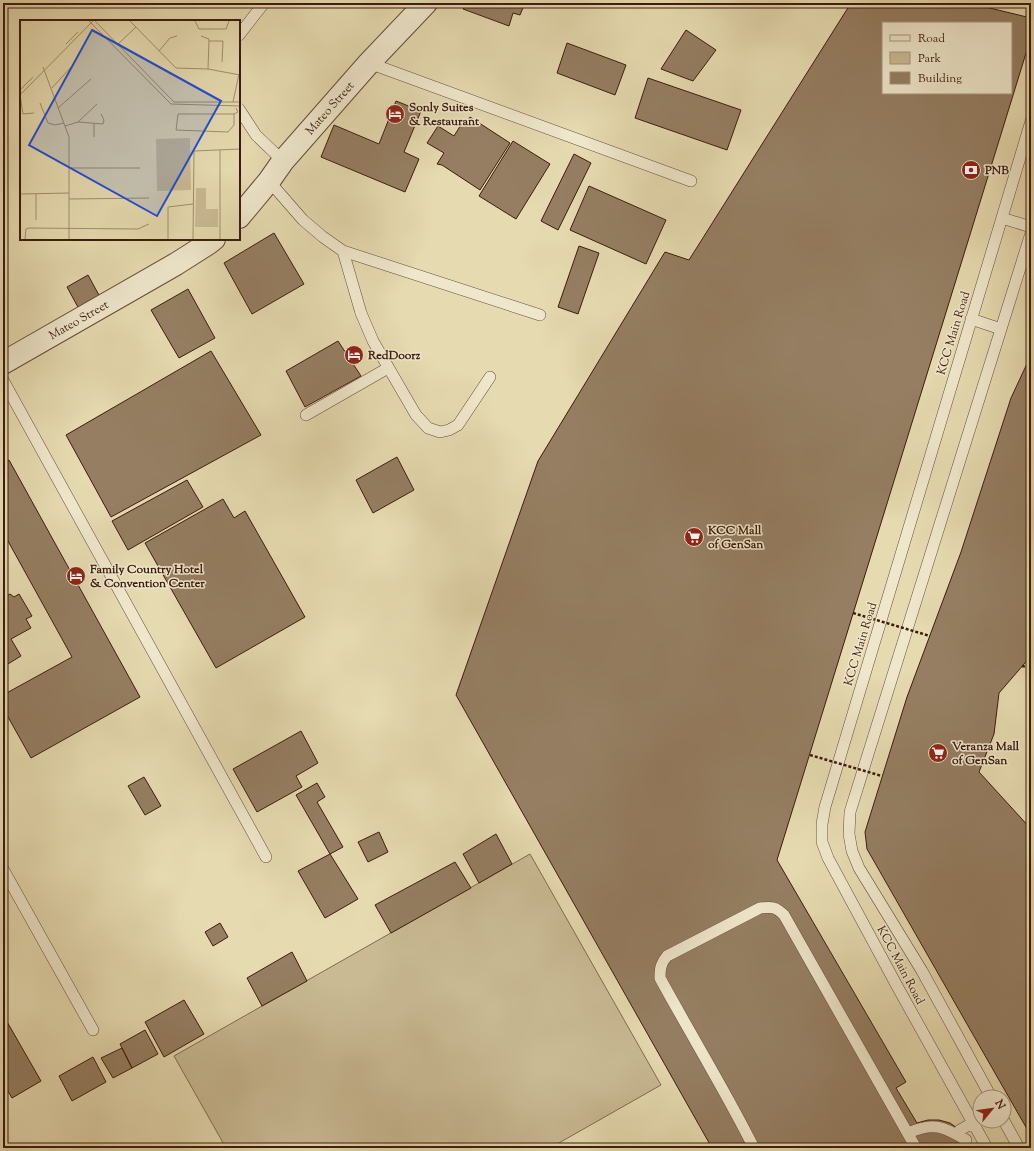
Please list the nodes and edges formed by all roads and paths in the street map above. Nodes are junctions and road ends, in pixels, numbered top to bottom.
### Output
1 (264, 3) edge
2 (426, 3) edge
3 (240, 34) edge
4 (370, 64) junction
5 (240, 111) edge
6 (1031, 121) edge
7 (282, 161) junction
8 (269, 181) junction
9 (691, 181) dead end
10 (240, 216) edge
11 (1002, 218) junction
12 (1031, 227) edge
13 (1031, 233) edge
14 (213, 240) edge
15 (343, 251) junction
16 (540, 315) dead end
17 (971, 319) junction
18 (1001, 329) junction
19 (3, 363) edge
20 (388, 368) junction
21 (490, 377) dead end
22 (3, 380) edge
23 (306, 415) dead end
24 (853, 613) dead end
25 (930, 636) dead end
26 (1022, 666) dead end
27 (1031, 668) edge
28 (810, 755) dead end
29 (882, 776) dead end
30 (266, 857) dead end
31 (3, 870) edge
32 (93, 1030) dead end
33 (987, 1089) edge
34 (972, 1114) edge
35 (972, 1123) edge
36 (979, 1129) edge
37 (1008, 1129) edge
38 (960, 1130) dead end
39 (908, 1133) junction
40 (966, 1140) dead end
41 (754, 1148) edge
42 (916, 1148) edge
43 (987, 1148) edge
44 (1019, 1148) edge

1 - 3 lane
2 - 4 street, Mateo Street
4 - 7 street, Mateo Street
4 - 9 lane
5 - 7 lane
6 - 11 lane, KCC Main Road
7 - 8 street, Mateo Street
8 - 10 street, Mateo Street
8 - 15 lane
11 - 12 lane
11 - 17 lane, KCC Main Road
13 - 18 lane, KCC Main Road
14 - 19 street, Mateo Street
15 - 16 lane
15 - 20 lane
17 - 18 lane
17 - 34 lane, KCC Main Road
18 - 33 lane, KCC Main Road
20 - 21 lane
20 - 23 lane
22 - 30 lane
24 - 25 path, bridge
26 - 27 path
28 - 29 path, bridge
31 - 32 lane
35 - 38 lane
36 - 43 lane, KCC Main Road
37 - 44 lane
39 - 40 lane
39 - 41 lane
39 - 42 lane

